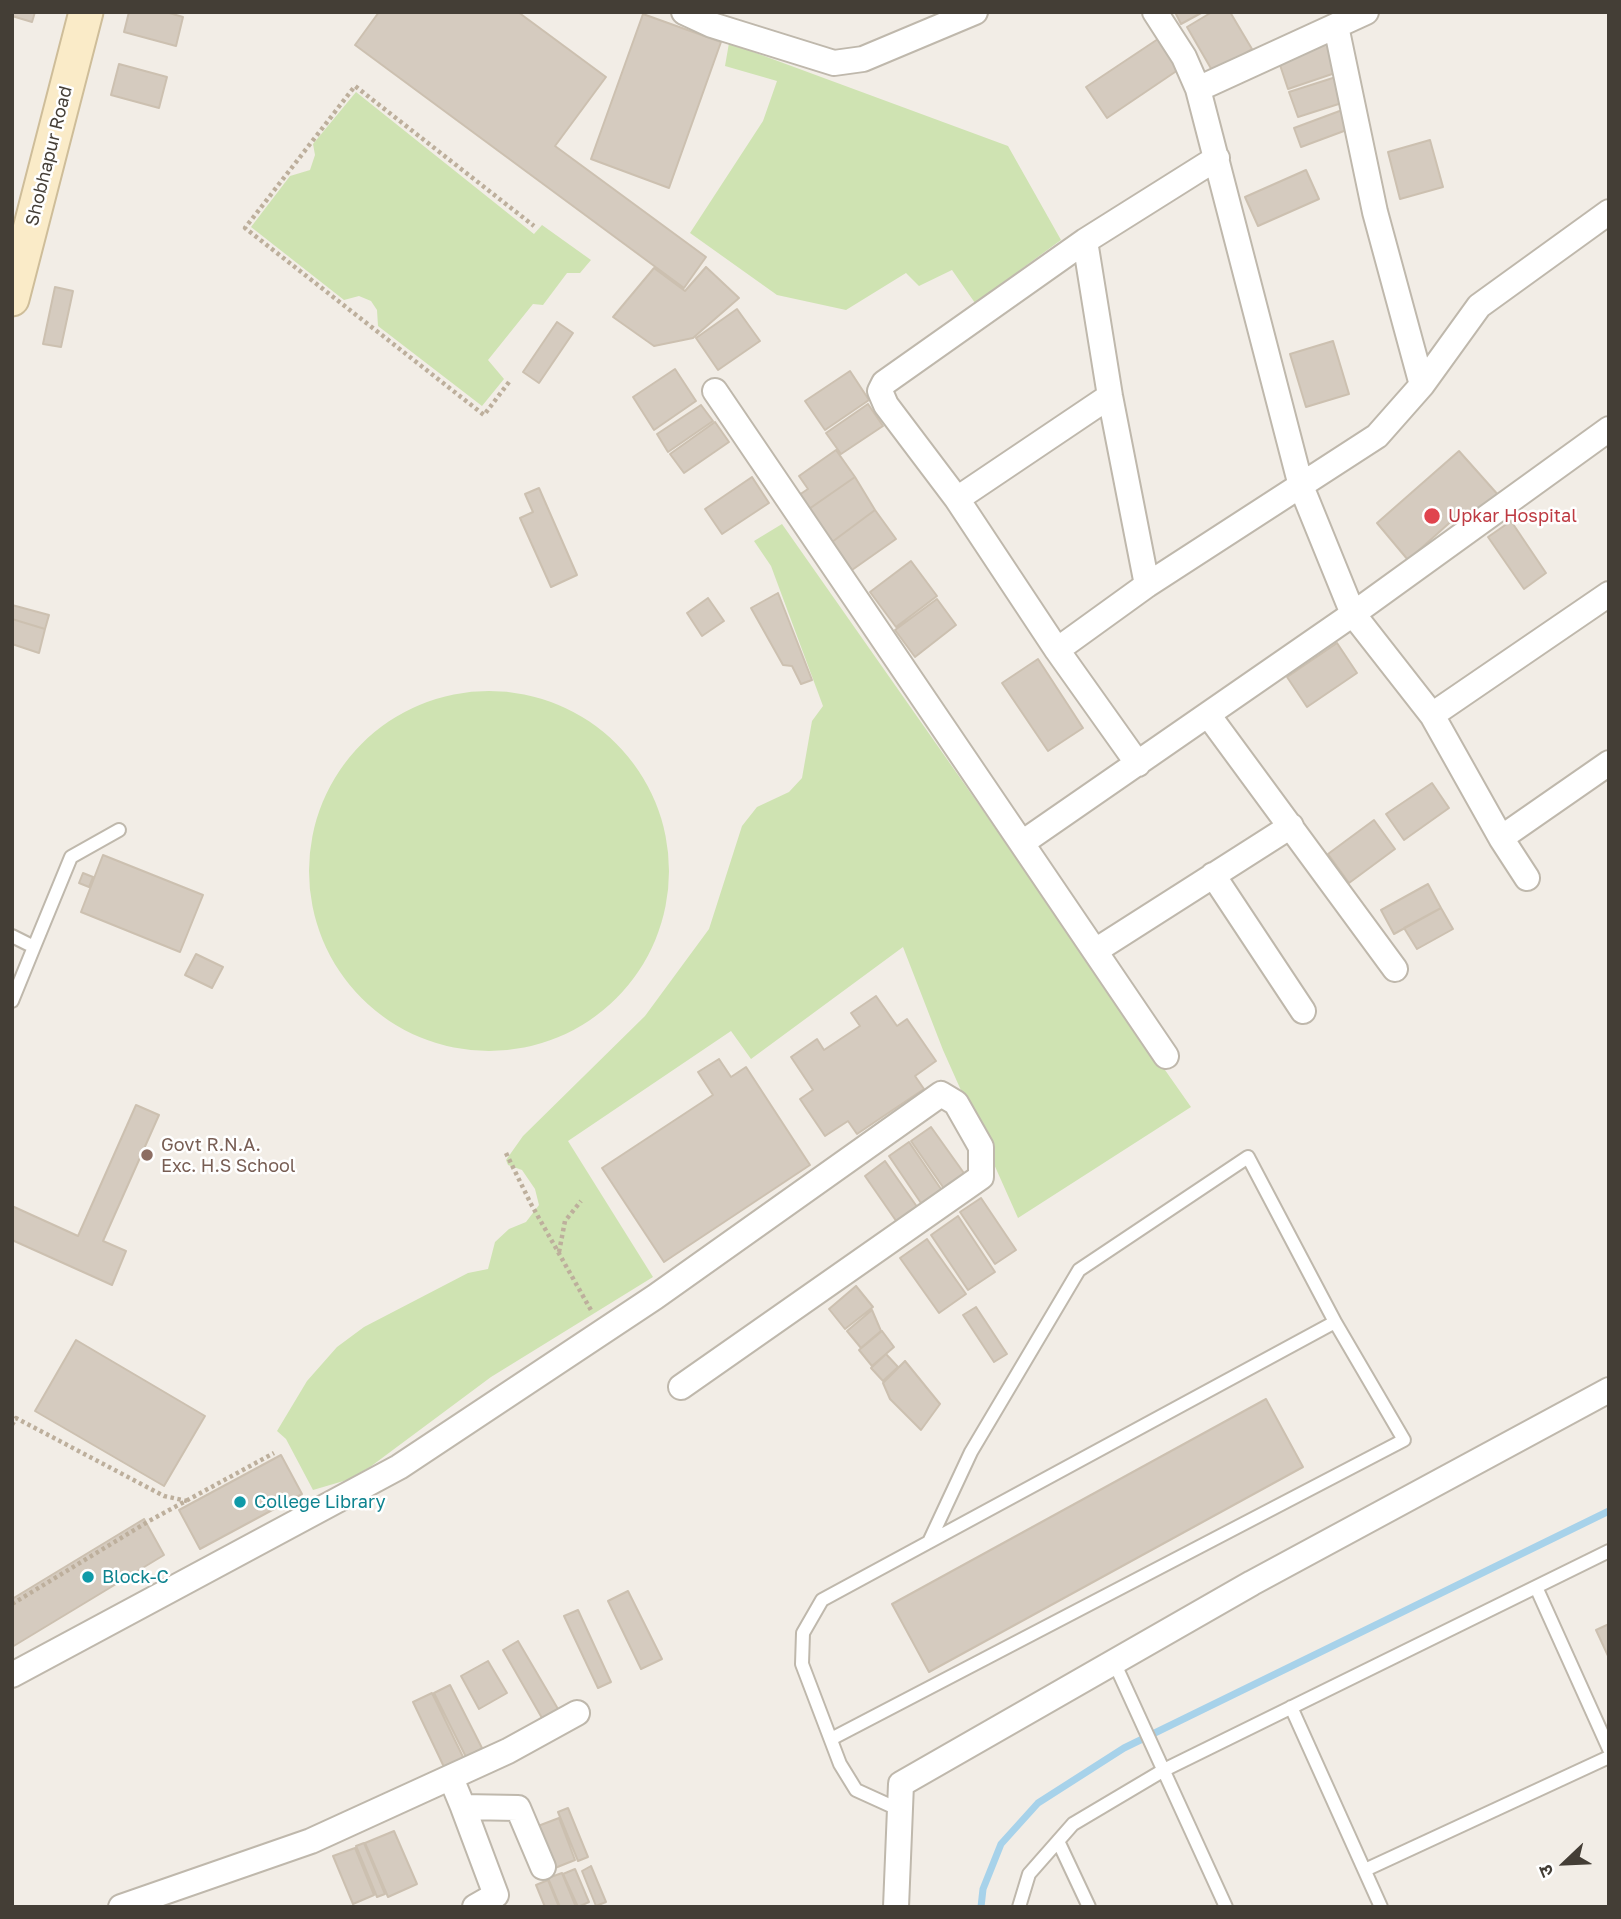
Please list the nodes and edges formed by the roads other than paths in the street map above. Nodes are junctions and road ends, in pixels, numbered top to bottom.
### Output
1 (76, 12) edge
2 (86, 12) edge
3 (684, 12) edge
4 (975, 12) edge
5 (1155, 12) edge
6 (1366, 12) edge
7 (711, 18) edge
8 (1336, 26) junction
9 (1198, 89) junction
10 (1217, 158) junction
11 (1609, 212) edge
12 (1085, 241) junction
13 (12, 261) edge
14 (12, 299) edge
15 (1422, 386) junction
16 (715, 391) dead end
17 (1110, 396) junction
18 (1609, 429) edge
19 (1301, 486) junction
20 (957, 499) junction
21 (1147, 585) junction
22 (1609, 594) edge
23 (1353, 614) junction
24 (1057, 650) junction
25 (1432, 715) junction
26 (1209, 716) junction
27 (1609, 763) edge
28 (1138, 764) junction
29 (1292, 826) junction
30 (119, 830) dead end
31 (1501, 838) junction
32 (1021, 843) junction
33 (1213, 875) junction
34 (1527, 878) dead end
35 (12, 936) edge
36 (34, 947) junction
37 (1095, 951) junction
38 (1395, 969) dead end
39 (12, 1001) edge
40 (1303, 1011) dead end
41 (1166, 1056) dead end
42 (1335, 1321) junction
43 (681, 1387) dead end
44 (1609, 1390) edge
45 (929, 1542) junction
46 (1609, 1551) edge
47 (1536, 1587) junction
48 (1114, 1662) junction
49 (12, 1675) edge
50 (1291, 1707) junction
51 (577, 1713) dead end
52 (831, 1739) junction
53 (1609, 1749) edge
54 (1609, 1757) edge
55 (1164, 1770) junction
56 (451, 1778) junction
57 (463, 1807) junction
58 (900, 1810) junction
59 (1058, 1841) junction
60 (543, 1867) dead end
61 (1365, 1871) junction
62 (121, 1907) edge
63 (475, 1907) edge
64 (896, 1907) edge
65 (1019, 1907) edge
66 (1088, 1907) edge
67 (1226, 1907) edge
68 (1381, 1907) edge

1 - 13 main road, Shobhapur Road
2 - 14 main road, Shobhapur Road
3 - 7 street
4 - 7 street
5 - 9 street
6 - 8 street
8 - 9 street
8 - 15 street
9 - 10 street
10 - 12 street
10 - 19 street
11 - 15 street
12 - 17 street
12 - 20 street
15 - 19 street
16 - 32 street
17 - 20 street
17 - 21 street
18 - 23 street
19 - 21 street
19 - 23 street
20 - 24 street
21 - 24 street
22 - 25 street
23 - 25 street
23 - 26 street
24 - 28 street
25 - 31 street
26 - 28 street
26 - 29 street
27 - 31 street
28 - 32 street
29 - 33 street
29 - 38 street
30 - 36 lane
31 - 34 street
32 - 37 street
33 - 37 street
33 - 40 street
35 - 36 lane
36 - 39 lane
37 - 41 street
42 - 45 lane
42 - 45 lane
42 - 52 lane
43 - 49 street
44 - 48 street
45 - 52 lane
46 - 47 lane
47 - 50 lane
47 - 53 lane
48 - 55 lane
48 - 58 street
50 - 55 lane
50 - 61 lane
51 - 56 street
52 - 58 lane
54 - 61 lane
55 - 59 lane
55 - 67 lane
56 - 57 street
56 - 62 street
57 - 60 street
57 - 63 street
58 - 64 street
59 - 65 lane
59 - 66 lane
61 - 68 lane

